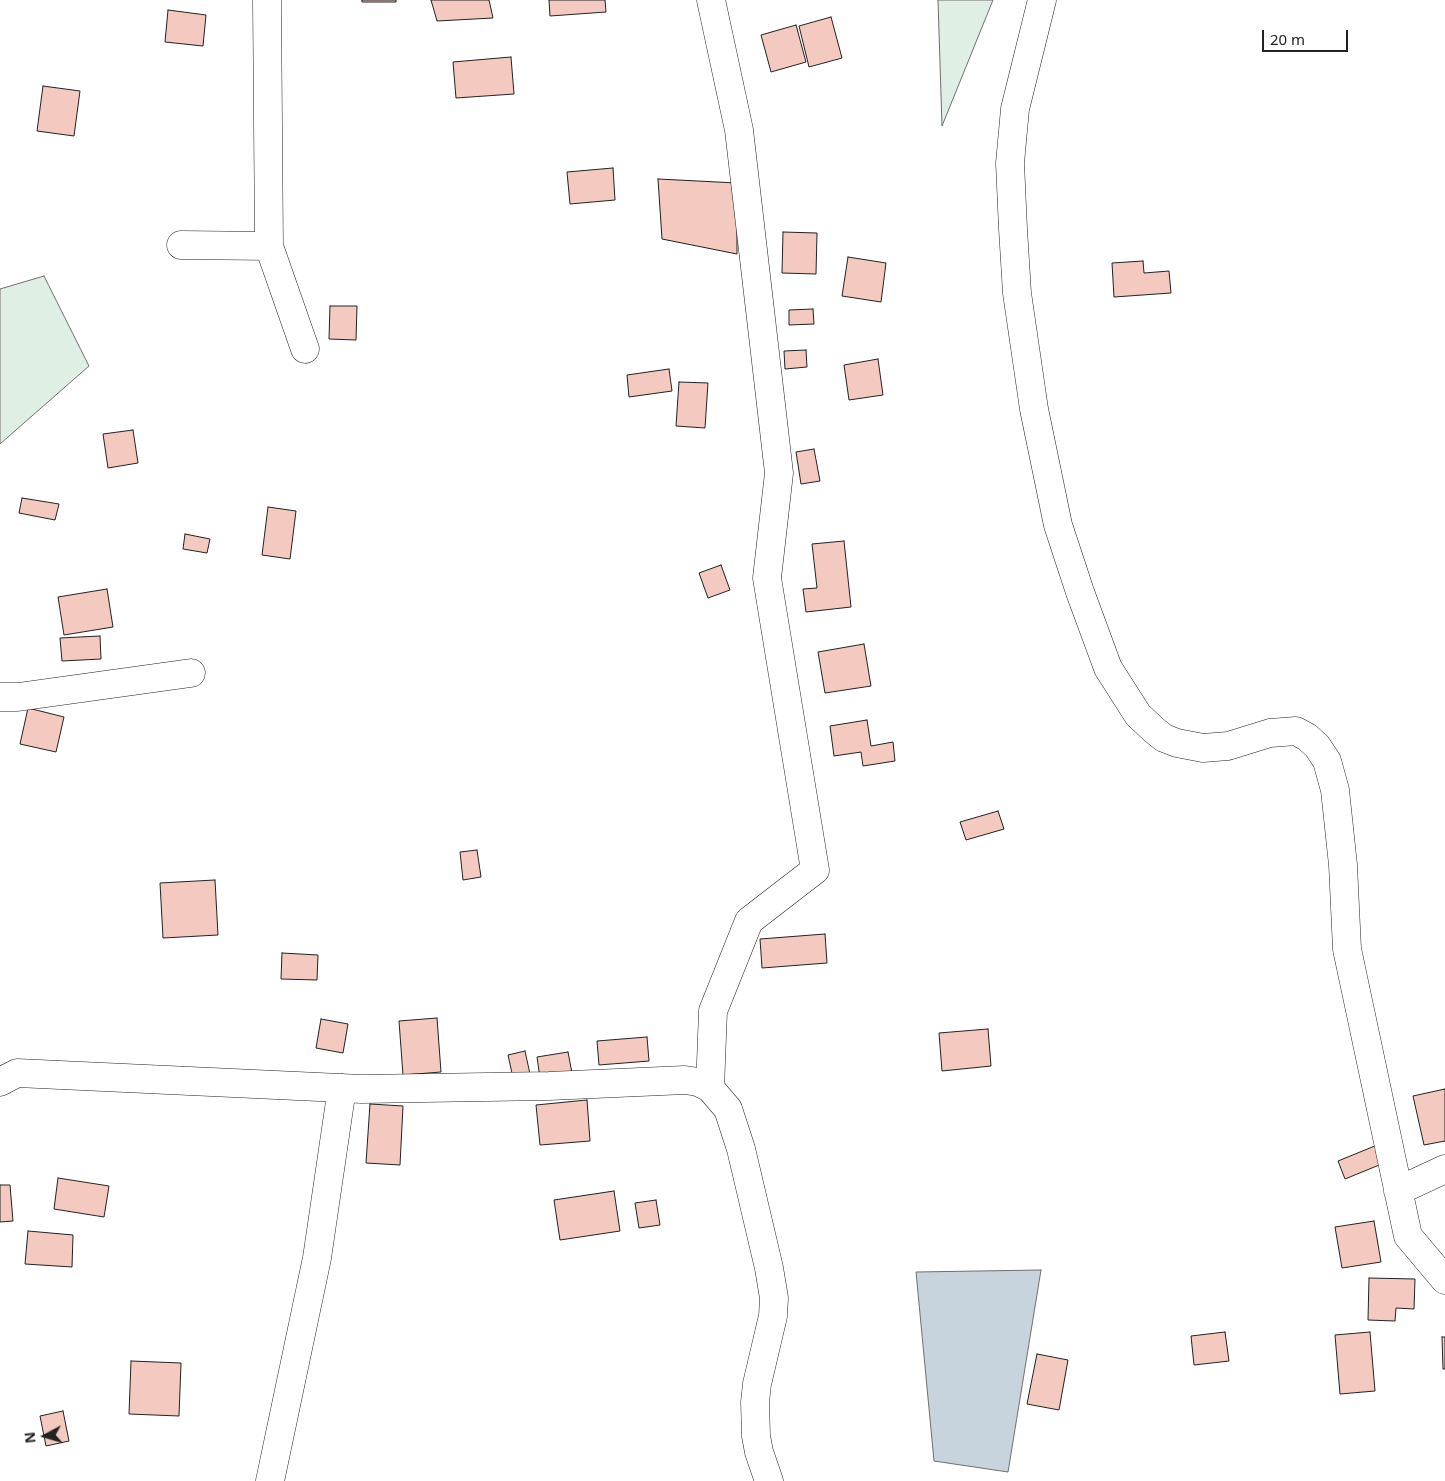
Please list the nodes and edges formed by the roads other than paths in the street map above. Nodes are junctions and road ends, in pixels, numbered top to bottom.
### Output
1 (267, 0) edge
2 (711, 0) edge
3 (1042, 0) edge
4 (181, 245) dead end
5 (269, 246) junction
6 (305, 349) dead end
7 (191, 672) dead end
8 (0, 697) edge
9 (0, 1082) edge
10 (342, 1088) junction
11 (710, 1088) junction
12 (1445, 1169) edge
13 (1398, 1191) junction
14 (1445, 1280) edge
15 (270, 1481) edge
16 (769, 1481) edge

1 - 5 street
2 - 11 street
3 - 13 street
4 - 5 street
5 - 6 street
7 - 8 street
9 - 10 street
10 - 11 street
10 - 15 street
11 - 16 street
12 - 13 street
13 - 14 street

